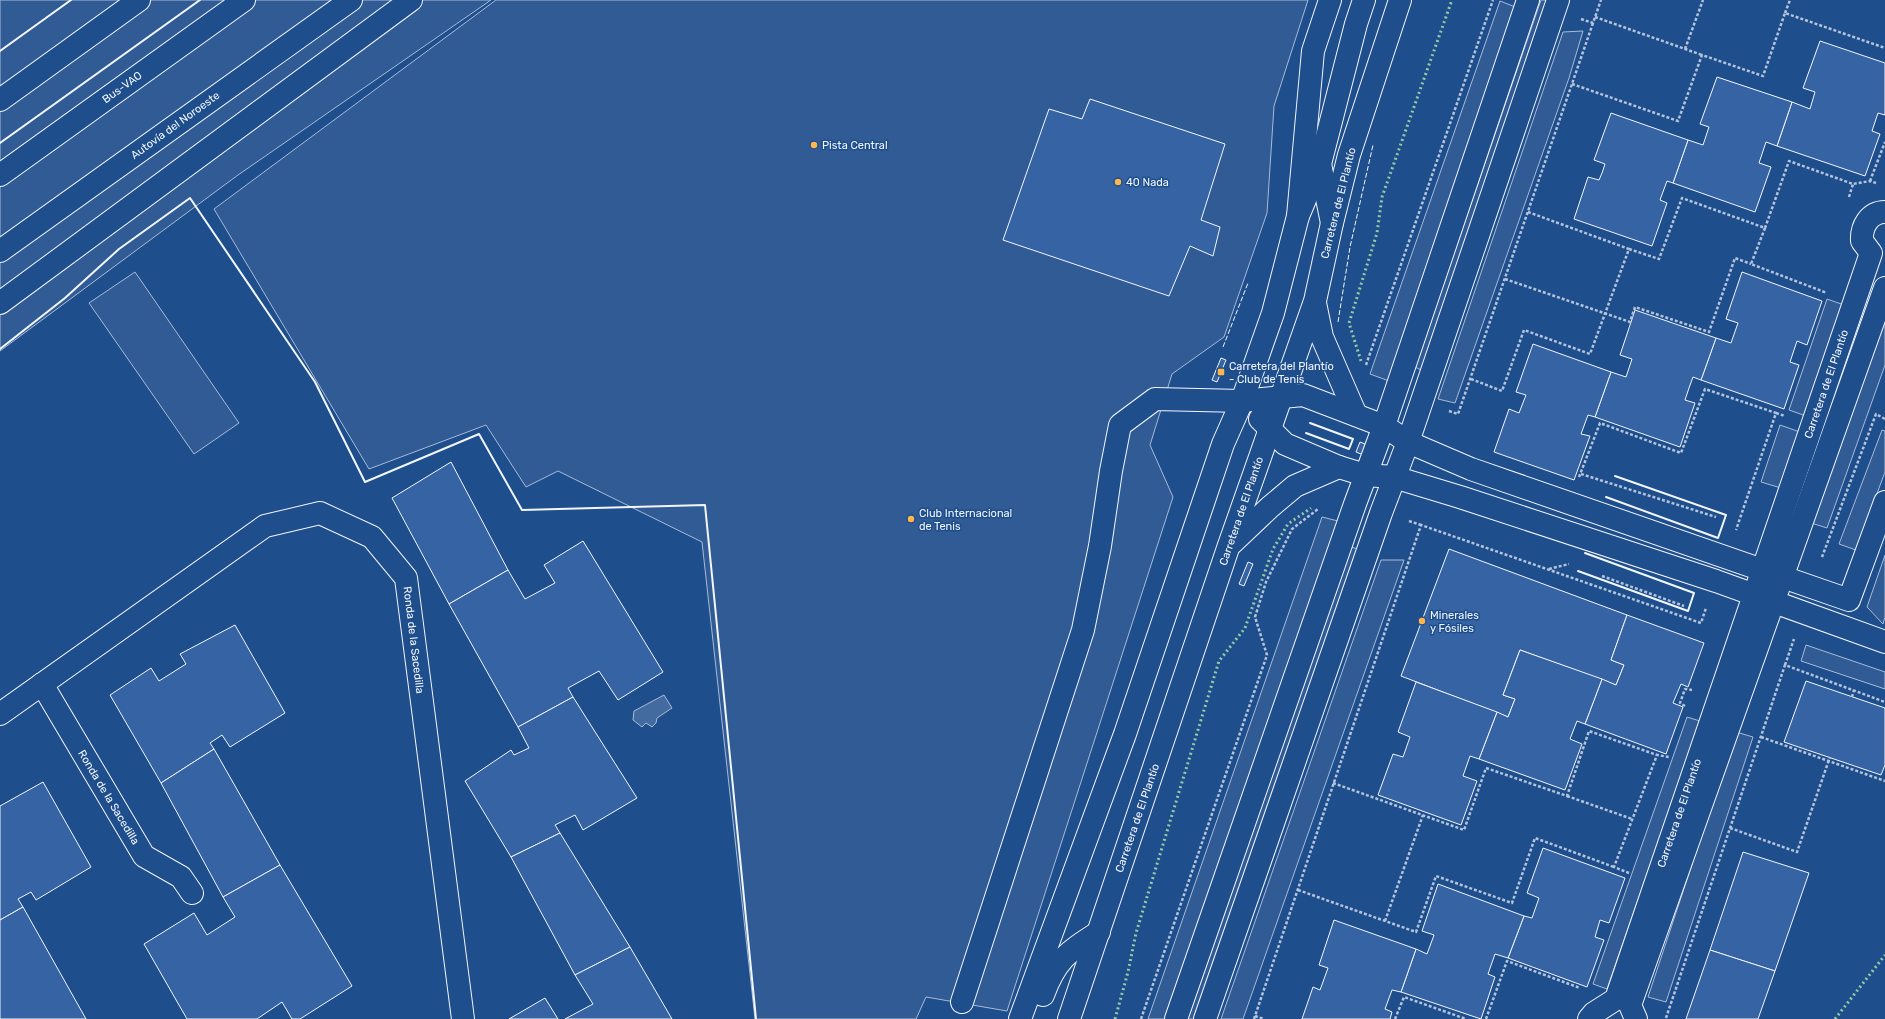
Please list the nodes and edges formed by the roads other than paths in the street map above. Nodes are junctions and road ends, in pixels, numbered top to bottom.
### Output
1 (244, 0) edge
2 (351, 0) edge
3 (411, 0) edge
4 (1330, 0) edge
5 (1364, 0) edge
6 (1400, 0) edge
7 (1528, 0) edge
8 (1558, 0) edge
9 (136, 2) edge
10 (0, 100) edge
11 (1320, 164) junction
12 (0, 175) edge
13 (137, 202) junction
14 (1885, 212) edge
15 (1298, 216) junction
16 (1332, 223) junction
17 (0, 251) edge
18 (1885, 288) edge
19 (1315, 301) junction
20 (0, 303) edge
21 (0, 312) edge
22 (1282, 398) junction
23 (1242, 401) junction
24 (1356, 415) junction
25 (1384, 426) junction
26 (1269, 428) junction
27 (1408, 442) junction
28 (1339, 467) junction
29 (1365, 475) junction
30 (1394, 477) junction
31 (1885, 502) edge
32 (1228, 548) junction
33 (1772, 573) junction
34 (1764, 598) junction
35 (1885, 642) edge
36 (42, 684) junction
37 (0, 714) edge
38 (192, 893) dead end
39 (1099, 932) junction
40 (962, 1002) dead end
41 (463, 1019) edge
42 (1020, 1019) edge
43 (1035, 1019) edge
44 (1069, 1019) edge
45 (1176, 1019) edge
46 (1205, 1019) edge
47 (1589, 1019) edge
48 (1636, 1019) edge

1 - 12 main road, Bus-VAO
2 - 17 main road, Autovía del Noroeste
3 - 13 main road
4 - 15 main road
5 - 11 main road
6 - 16 main road, Carretera de El Plantío
7 - 25 main road
8 - 27 main road
9 - 10 main road
11 - 15 main road
11 - 16 main road
13 - 20 main road
13 - 21 main road
14 - 33 main road, Carretera de El Plantío
15 - 23 main road
16 - 19 main road, Carretera de El Plantío
18 - 33 main road, Carretera de El Plantío
19 - 22 main road, Carretera de El Plantío
19 - 24 main road
22 - 23 main road
22 - 24 main road
22 - 26 main road, Carretera de El Plantío
23 - 26 main road
23 - 40 main road
23 - 42 main road
24 - 25 main road
25 - 27 main road
25 - 29 main road
26 - 28 main road
26 - 32 main road, Carretera de El Plantío
27 - 30 main road
27 - 33 main road
28 - 29 main road
28 - 32 main road
29 - 30 main road
29 - 45 main road
30 - 34 main road
30 - 46 main road
31 - 33 main road
32 - 39 main road, Carretera de El Plantío
33 - 34 main road, Carretera de El Plantío
34 - 35 main road
34 - 47 main road, Carretera de El Plantío
34 - 48 main road, Carretera de El Plantío
36 - 37 main road, Ronda de la Sacedilla
36 - 38 main road, Ronda de la Sacedilla
36 - 41 main road, Ronda de la Sacedilla
39 - 43 main road
39 - 44 main road, Carretera de El Plantío

